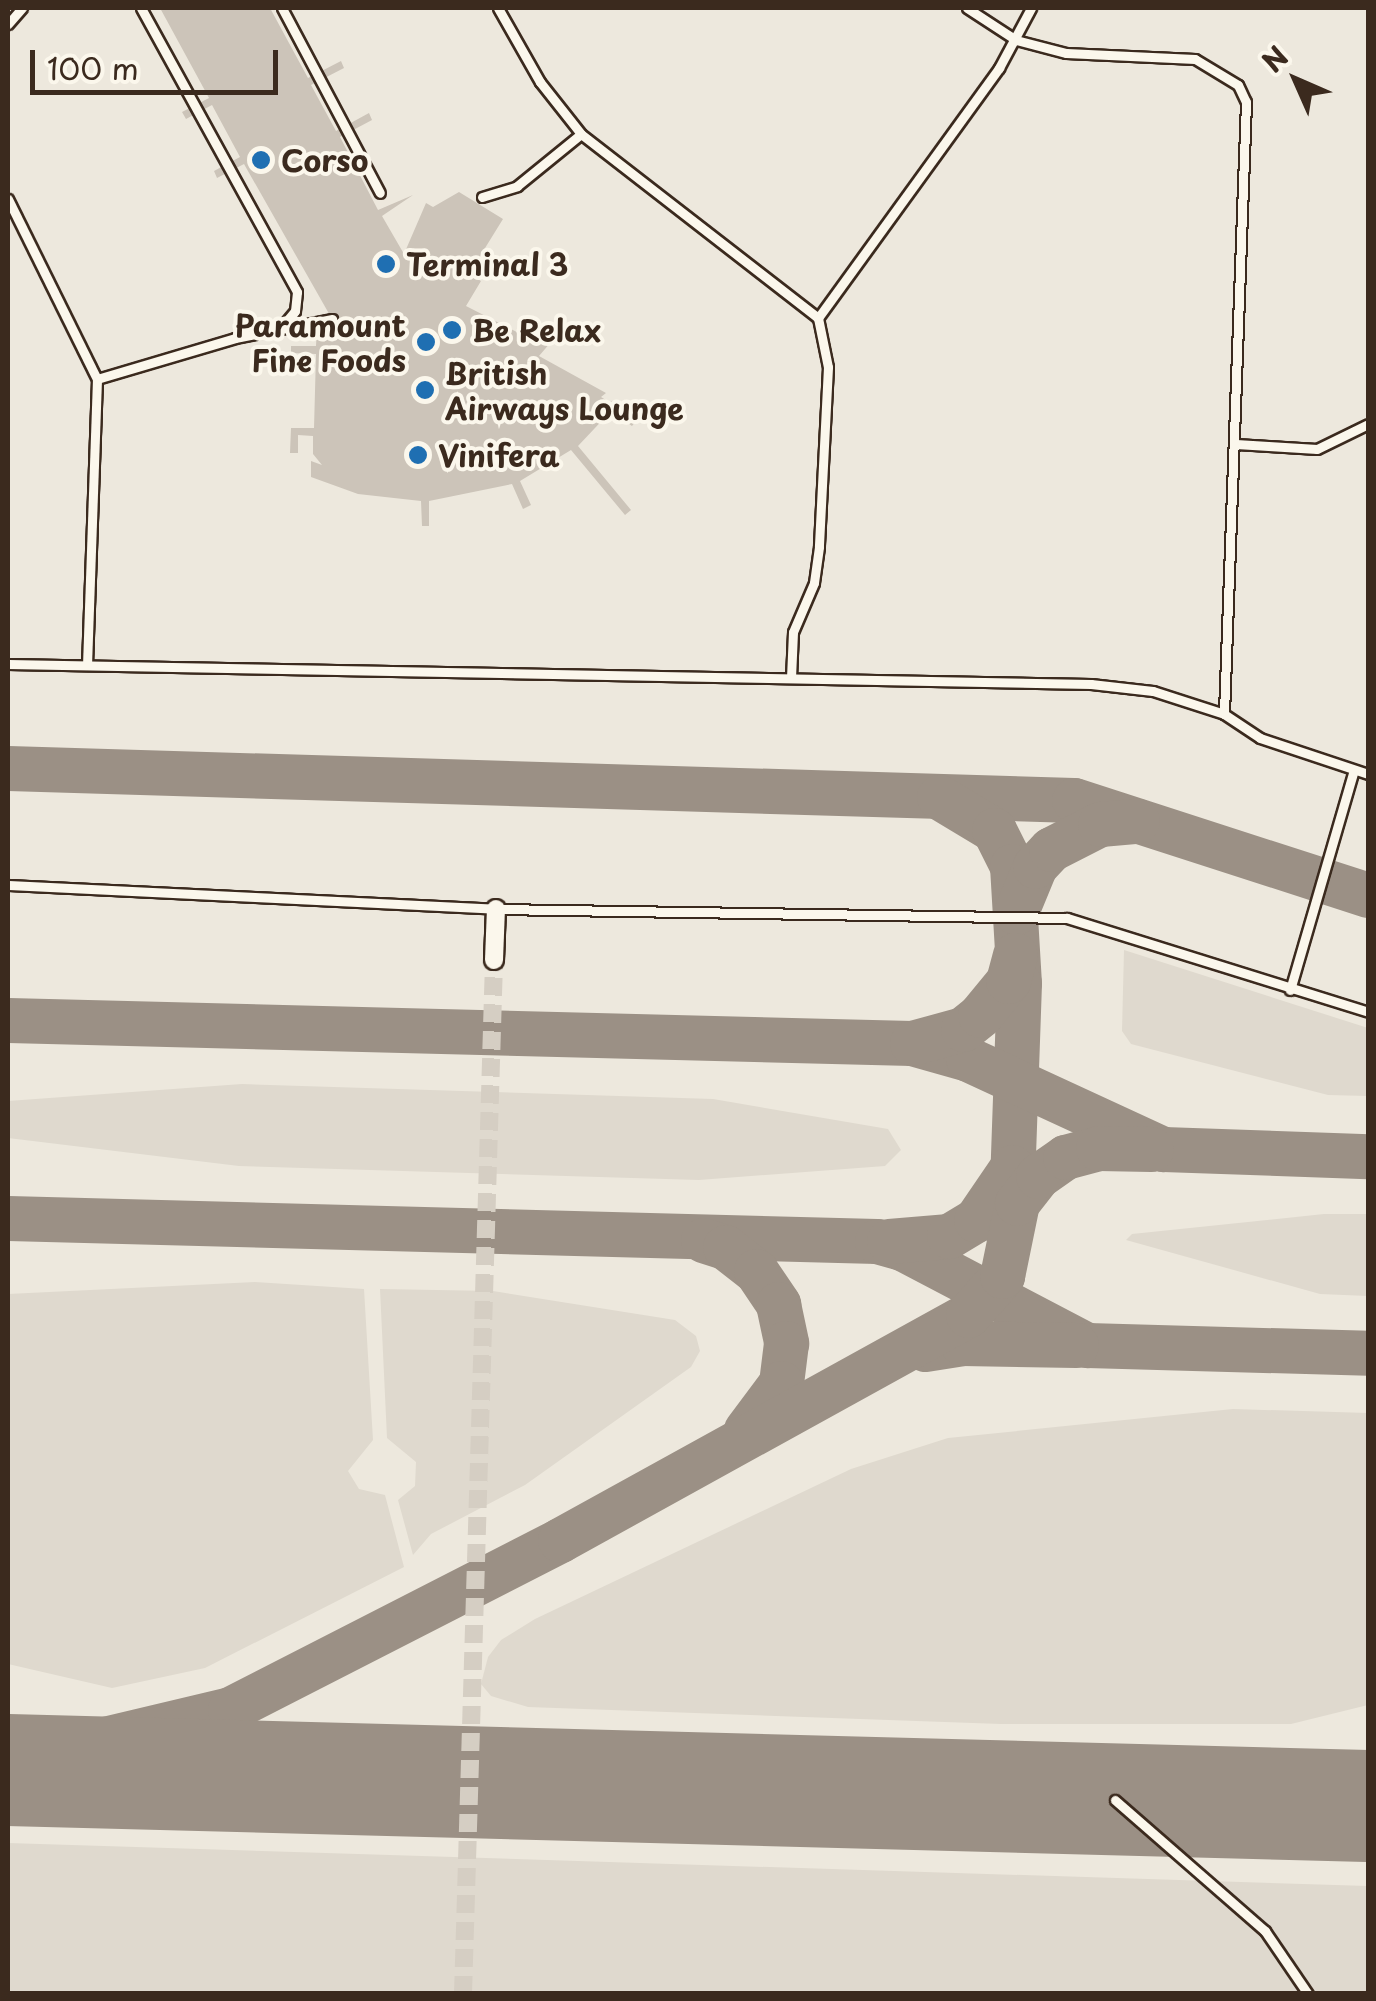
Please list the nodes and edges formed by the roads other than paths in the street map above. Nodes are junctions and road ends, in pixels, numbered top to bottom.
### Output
1 (22, 8) edge
2 (140, 8) edge
3 (282, 8) edge
4 (498, 8) edge
5 (968, 8) edge
6 (1031, 8) edge
7 (8, 24) edge
8 (1016, 40) junction
9 (581, 134) junction
10 (380, 192) dead end
11 (482, 197) dead end
12 (8, 199) edge
13 (818, 318) junction
14 (332, 319) dead end
15 (279, 330) junction
16 (97, 379) junction
17 (1368, 424) edge
18 (1236, 444) junction
19 (86, 663) junction
20 (8, 664) edge
21 (791, 678) junction
22 (1224, 714) junction
23 (1354, 770) junction
24 (1368, 774) edge
25 (8, 885) edge
26 (496, 909) junction
27 (494, 960) tunnel mouth
28 (1290, 990) junction
29 (1368, 1012) edge
30 (1116, 1800) dead end
31 (1308, 1994) edge

1 - 7 lane
2 - 15 lane
3 - 10 lane
4 - 9 lane
5 - 8 lane
6 - 8 lane
8 - 13 lane
8 - 18 lane
9 - 11 lane
9 - 13 lane
12 - 16 lane
13 - 21 lane
14 - 15 lane
15 - 16 lane
16 - 19 lane
17 - 18 lane
18 - 22 lane
19 - 20 lane
19 - 21 lane
21 - 22 lane
22 - 23 lane
23 - 24 lane
23 - 28 lane
25 - 26 lane
26 - 27 street
26 - 28 lane
28 - 29 lane
30 - 31 lane

